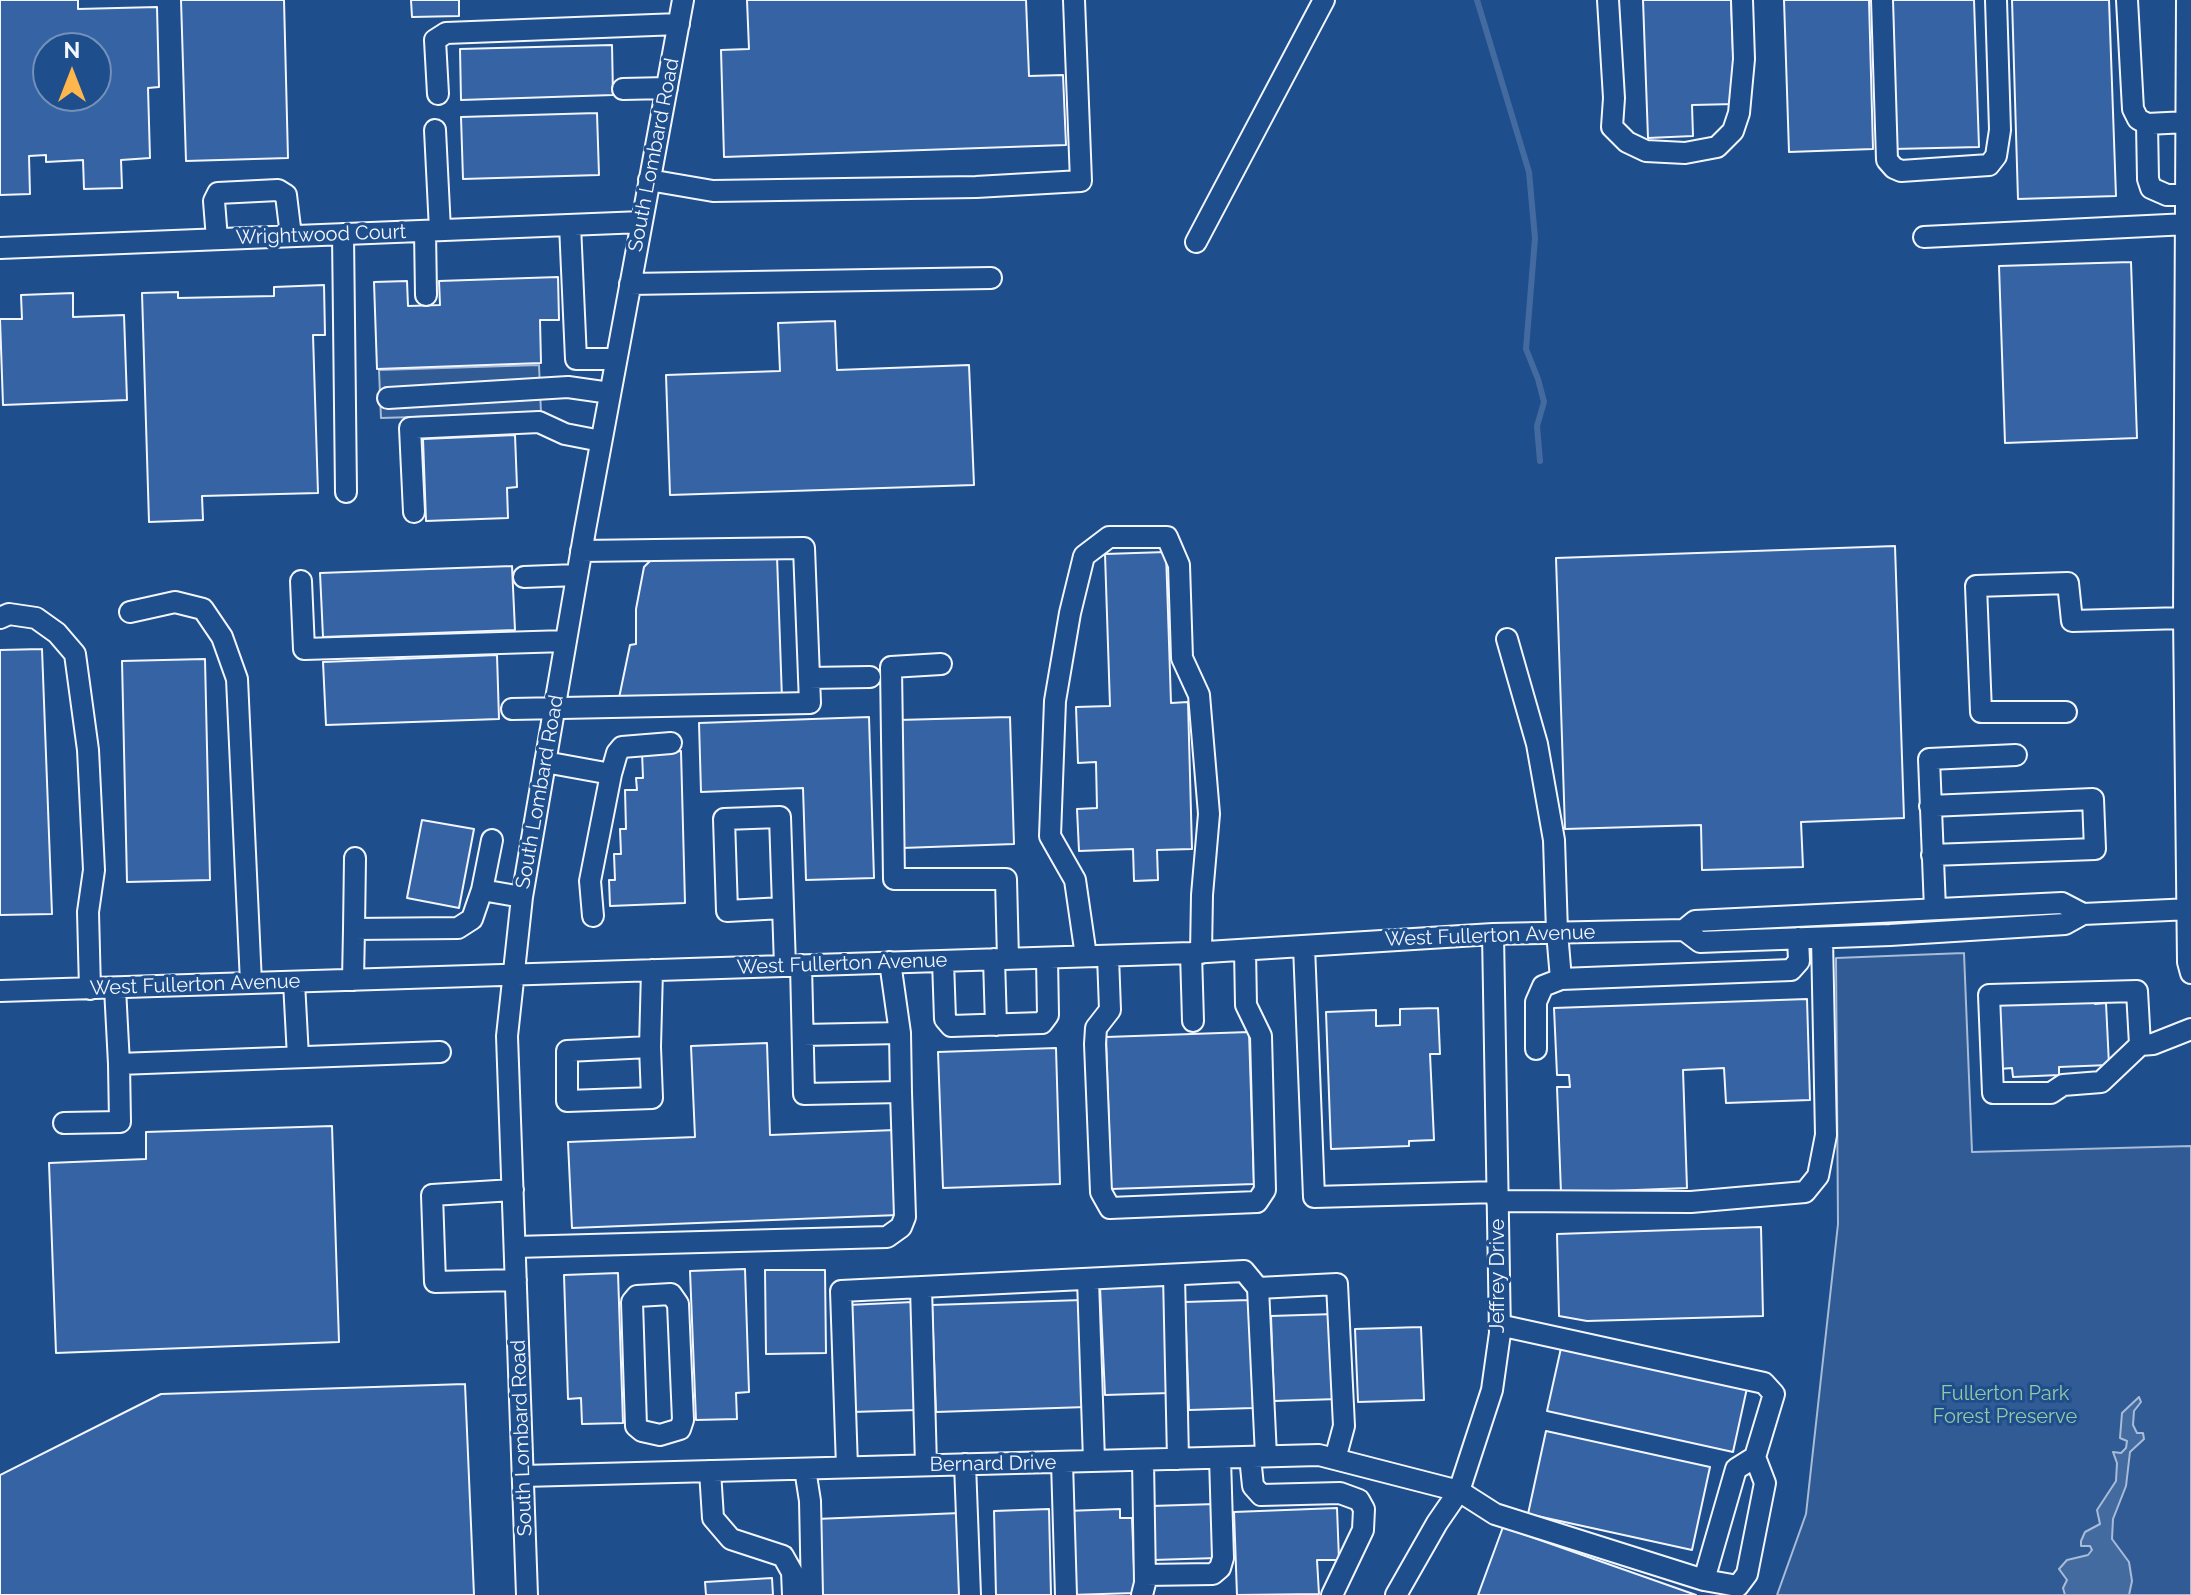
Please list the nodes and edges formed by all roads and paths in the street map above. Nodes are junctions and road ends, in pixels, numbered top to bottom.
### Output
1 (683, 0) edge
2 (1074, 0) edge
3 (1324, 0) edge
4 (1608, 0) edge
5 (1742, 0) edge
6 (1882, 0) edge
7 (1996, 0) edge
8 (2127, 0) edge
9 (2187, 0) edge
10 (679, 24) junction
11 (667, 88) junction
12 (623, 89) dead end
13 (438, 94) dead end
14 (2187, 122) junction
15 (2147, 124) junction
16 (435, 130) dead end
17 (2189, 172) edge
18 (649, 180) junction
19 (2188, 195) junction
20 (642, 222) junction
21 (2188, 224) junction
22 (570, 225) junction
23 (432, 230) junction
24 (343, 234) junction
25 (291, 236) junction
26 (1924, 237) dead end
27 (217, 239) junction
28 (1196, 242) dead end
29 (0, 248) edge
30 (991, 278) dead end
31 (630, 284) junction
32 (426, 295) dead end
33 (616, 359) junction
34 (610, 393) junction
35 (388, 398) dead end
36 (2188, 414) edge
37 (601, 441) junction
38 (2188, 466) edge
39 (346, 492) dead end
40 (414, 512) dead end
41 (581, 551) junction
42 (577, 575) junction
43 (524, 577) dead end
44 (301, 581) dead end
45 (130, 612) dead end
46 (0, 618) edge
47 (2184, 618) junction
48 (1507, 639) dead end
49 (566, 641) junction
50 (941, 664) dead end
51 (870, 677) dead end
52 (809, 678) junction
53 (554, 708) junction
54 (512, 709) dead end
55 (2066, 712) dead end
56 (2188, 718) edge
57 (671, 743) dead end
58 (2016, 755) dead end
59 (545, 762) junction
60 (611, 774) junction
61 (1930, 806) junction
62 (492, 840) dead end
63 (1932, 855) junction
64 (355, 858) dead end
65 (482, 890) junction
66 (522, 897) junction
67 (783, 908) junction
68 (1935, 909) junction
69 (2189, 909) edge
70 (2083, 914) junction
71 (593, 916) dead end
72 (354, 929) junction
73 (1684, 930) junction
74 (1557, 932) junction
75 (1493, 934) junction
76 (1798, 938) junction
77 (1822, 938) junction
78 (1725, 941) junction
79 (1304, 946) junction
80 (1245, 950) junction
81 (1196, 953) junction
82 (1086, 956) junction
83 (1108, 956) junction
84 (1047, 958) junction
85 (1001, 959) junction
86 (943, 961) junction
87 (890, 962) junction
88 (793, 965) junction
89 (652, 970) junction
90 (1727, 972) junction
91 (2191, 973) edge
92 (514, 974) junction
93 (1561, 979) junction
94 (353, 980) junction
95 (294, 982) junction
96 (251, 983) junction
97 (115, 988) junction
98 (90, 989) junction
99 (0, 991) edge
100 (1193, 1021) dead end
101 (996, 1025) junction
102 (2191, 1029) edge
103 (900, 1033) junction
104 (803, 1035) junction
105 (2140, 1045) junction
106 (650, 1047) junction
107 (1536, 1049) dead end
108 (440, 1052) dead end
109 (298, 1057) junction
110 (119, 1064) junction
111 (901, 1092) junction
112 (64, 1123) dead end
113 (513, 1190) junction
114 (1497, 1197) junction
115 (515, 1247) junction
116 (1174, 1275) junction
117 (1088, 1279) junction
118 (516, 1280) junction
119 (921, 1287) junction
120 (1258, 1288) junction
121 (1499, 1325) junction
122 (660, 1435) junction
123 (1258, 1457) junction
124 (1755, 1457) junction
125 (1220, 1458) junction
126 (1178, 1459) junction
127 (1335, 1459) junction
128 (1143, 1460) junction
129 (1094, 1461) junction
130 (1062, 1462) junction
131 (965, 1464) junction
132 (926, 1465) junction
133 (847, 1467) junction
134 (805, 1469) junction
135 (710, 1471) junction
136 (661, 1472) junction
137 (523, 1476) junction
138 (1459, 1491) junction
139 (1704, 1580) junction
140 (1143, 1585) edge
141 (1404, 1593) edge
142 (527, 1595) edge
143 (793, 1595) edge
144 (812, 1595) edge
145 (970, 1595) edge
146 (1066, 1595) edge
147 (1332, 1595) edge

1 - 10 street, South Lombard Road
2 - 18 street
3 - 28 street
4 - 5 street
6 - 7 street
8 - 15 street
9 - 14 street
10 - 11 street, South Lombard Road
10 - 13 street
11 - 12 street
11 - 18 street, South Lombard Road
14 - 15 street
14 - 17 street
15 - 19 street
16 - 23 street
17 - 19 street
18 - 20 street, South Lombard Road
19 - 21 street
20 - 22 street, Wrightwood Court
20 - 31 street, South Lombard Road
21 - 26 street
21 - 36 street
22 - 23 street, Wrightwood Court
22 - 33 street
23 - 24 street, Wrightwood Court
23 - 32 street
24 - 25 street, Wrightwood Court
24 - 39 street
25 - 27 street, Wrightwood Court
25 - 27 street
27 - 29 street, Wrightwood Court
30 - 31 street
31 - 33 street, South Lombard Road
33 - 34 street, South Lombard Road
34 - 35 street
34 - 37 street, South Lombard Road
36 - 38 street
37 - 40 street
37 - 41 street, South Lombard Road
38 - 47 street
41 - 42 street, South Lombard Road
41 - 52 street
42 - 43 street
42 - 49 street, South Lombard Road
44 - 49 street
45 - 96 street
46 - 98 street
47 - 55 street
47 - 56 street
48 - 74 street
49 - 53 street, South Lombard Road
50 - 85 street
51 - 52 street
52 - 53 street
53 - 54 street
53 - 59 street, South Lombard Road
56 - 69 street
57 - 60 street
58 - 61 street
59 - 60 street
59 - 66 street, South Lombard Road
60 - 71 street
61 - 63 street
61 - 63 street
62 - 65 street
63 - 68 street
64 - 72 street
65 - 66 street
65 - 72 street
66 - 92 street, South Lombard Road
67 - 67 street
67 - 88 street
68 - 70 street, West Fullerton Avenue
68 - 73 street, West Fullerton Avenue
69 - 70 street, West Fullerton Avenue
69 - 91 street
70 - 77 street, West Fullerton Avenue
72 - 94 street
73 - 74 street, West Fullerton Avenue
73 - 78 street, West Fullerton Avenue
74 - 75 street, West Fullerton Avenue
74 - 93 street
75 - 79 street, West Fullerton Avenue
75 - 114 street, Jeffrey Drive
76 - 77 street, West Fullerton Avenue
76 - 78 street, West Fullerton Avenue
76 - 90 street
77 - 114 street
78 - 90 street
79 - 80 street, West Fullerton Avenue
79 - 114 street
80 - 81 street, West Fullerton Avenue
80 - 83 street
81 - 82 street
81 - 83 street, West Fullerton Avenue
81 - 100 street
82 - 83 street, West Fullerton Avenue
82 - 84 street, West Fullerton Avenue
84 - 85 street, West Fullerton Avenue
84 - 101 street
85 - 86 street, West Fullerton Avenue
85 - 101 street
86 - 87 street, West Fullerton Avenue
86 - 101 street
87 - 88 street, West Fullerton Avenue
87 - 103 street
88 - 89 street, West Fullerton Avenue
88 - 104 street
89 - 92 street, West Fullerton Avenue
89 - 106 street
90 - 93 street
92 - 94 street, West Fullerton Avenue
92 - 113 street, South Lombard Road
93 - 107 street
94 - 95 street, West Fullerton Avenue
95 - 96 street, West Fullerton Avenue
95 - 109 street
96 - 97 street, West Fullerton Avenue
97 - 98 street, West Fullerton Avenue
97 - 110 street
98 - 99 street, West Fullerton Avenue
102 - 105 street
103 - 104 street
103 - 111 street
104 - 111 street
105 - 105 street
106 - 106 street
108 - 109 street
109 - 110 street
110 - 112 street
111 - 115 street
113 - 115 street, South Lombard Road
113 - 118 street
114 - 121 street, Jeffrey Drive
115 - 118 street, South Lombard Road
116 - 117 street
116 - 120 street
116 - 126 street
117 - 119 street
117 - 129 street
118 - 137 street, South Lombard Road
119 - 132 street
119 - 133 street
120 - 123 street
120 - 127 street
121 - 124 street
121 - 138 street, Jeffrey Drive
122 - 122 street
122 - 136 street
123 - 125 street, Bernard Drive
123 - 127 street, Bernard Drive
123 - 147 street
124 - 139 street
124 - 139 street, Bernard Drive
125 - 126 street, Bernard Drive
125 - 140 street
126 - 128 street, Bernard Drive
127 - 138 street, Bernard Drive
128 - 129 street, Bernard Drive
128 - 140 street
129 - 130 street, Bernard Drive
130 - 131 street, Bernard Drive
130 - 146 street
131 - 132 street, Bernard Drive
131 - 145 street
132 - 133 street, Bernard Drive
133 - 134 street, Bernard Drive
134 - 135 street, Bernard Drive
134 - 144 street
135 - 136 street, Bernard Drive
135 - 143 street
136 - 137 street, Bernard Drive
137 - 142 street, South Lombard Road
138 - 139 street, Bernard Drive
138 - 141 street, Jeffrey Drive

